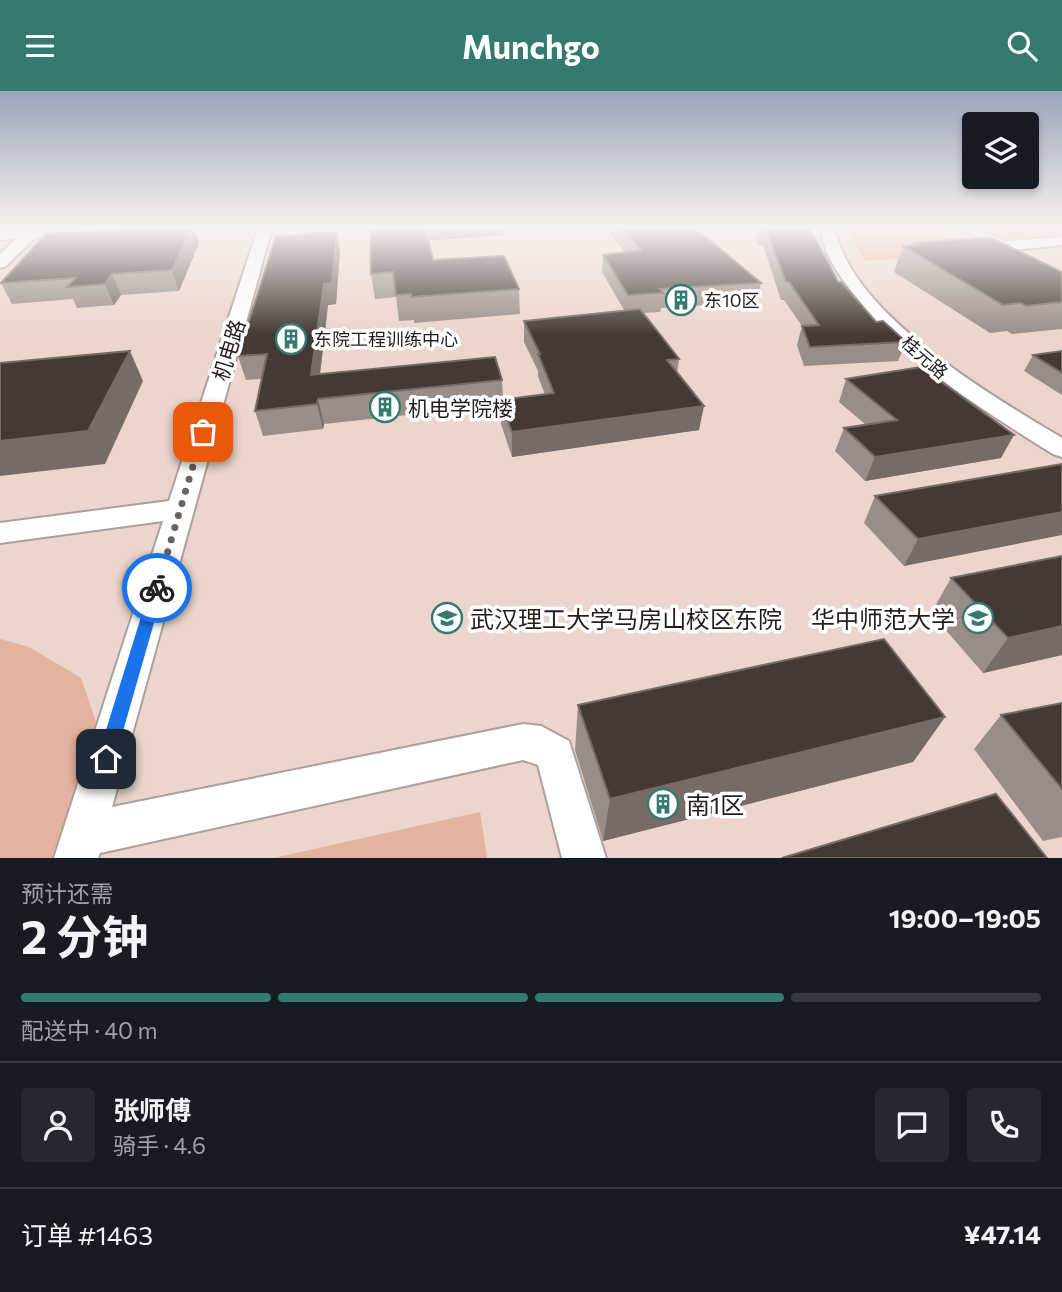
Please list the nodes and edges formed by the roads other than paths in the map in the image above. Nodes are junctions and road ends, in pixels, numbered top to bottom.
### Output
1 (254, 264) edge
2 (840, 264) edge
3 (1062, 449) edge
4 (180, 509) junction
5 (0, 533) edge
6 (80, 846) edge
7 (584, 858) edge

1 - 4 street, 机电路
2 - 3 street, 桂元路
4 - 5 street
4 - 6 street, 机电路
6 - 7 street, 机电路

